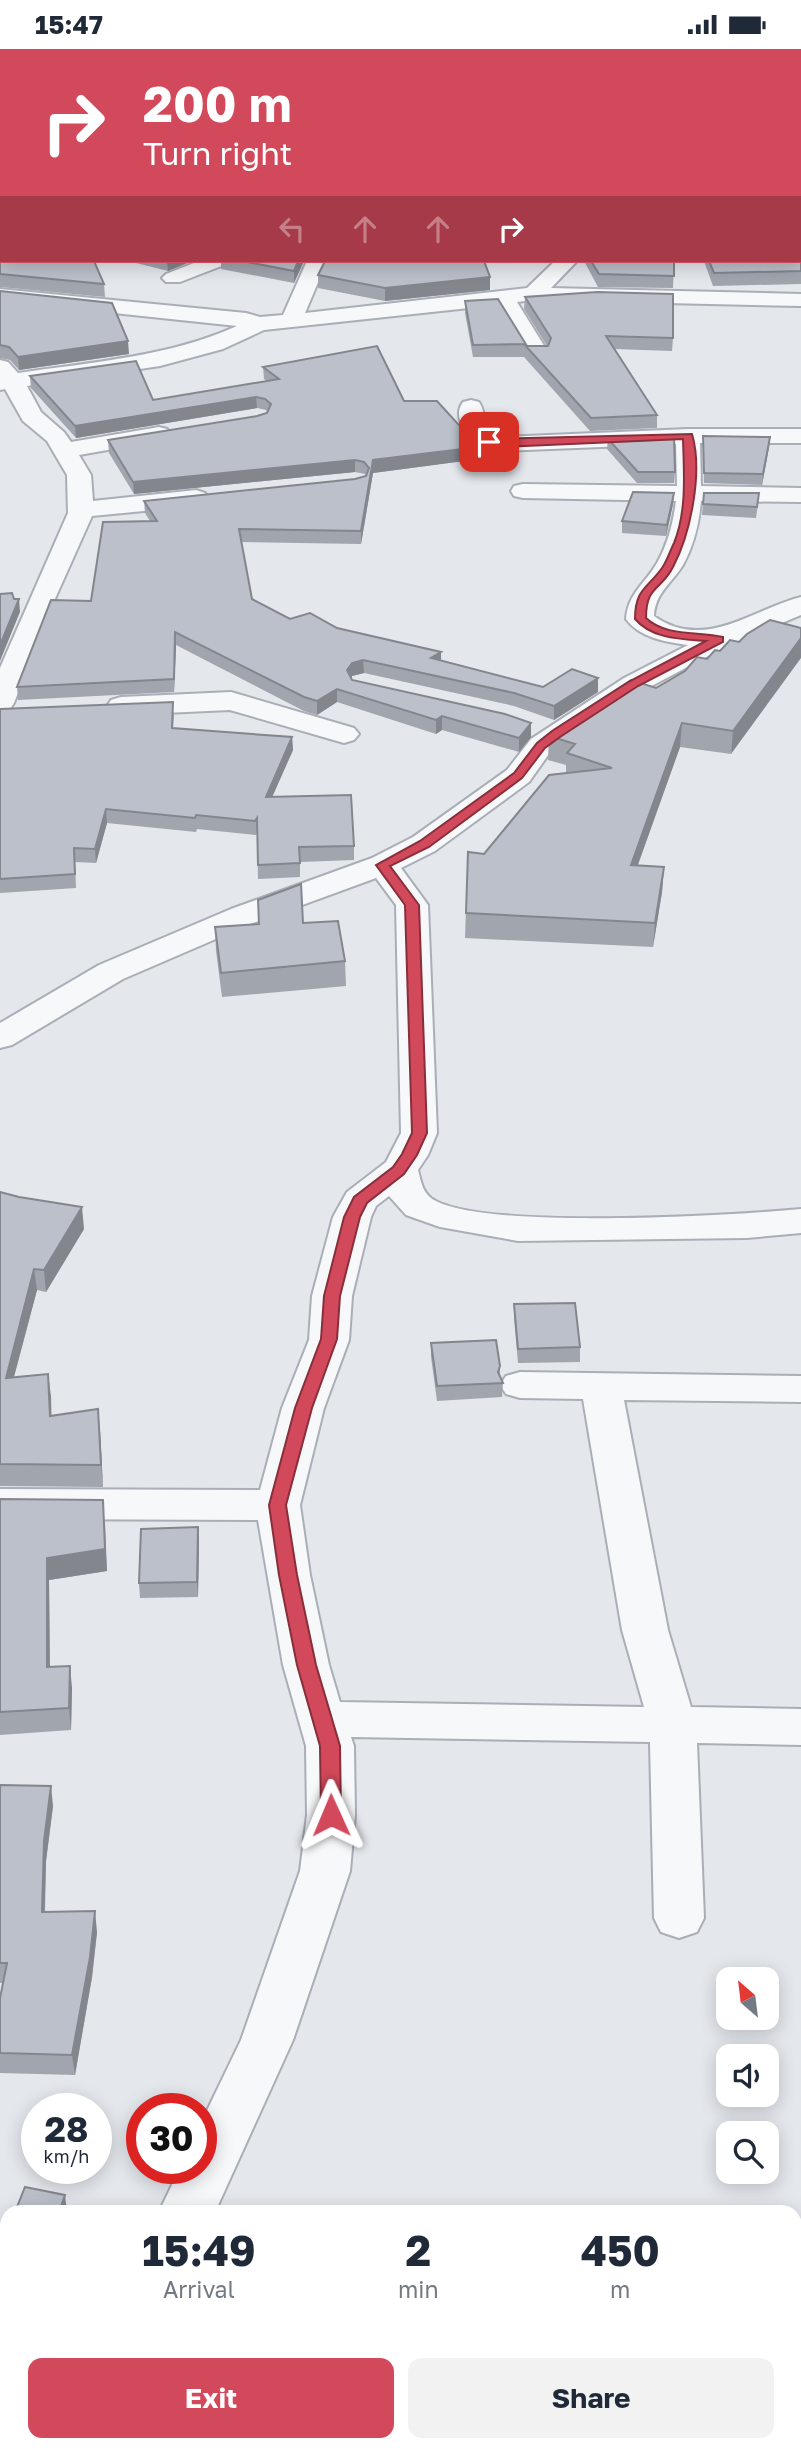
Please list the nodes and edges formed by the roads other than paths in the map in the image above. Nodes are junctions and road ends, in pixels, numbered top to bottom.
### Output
1 (212, 263) edge
2 (316, 263) edge
3 (566, 263) edge
4 (173, 278) dead end
5 (533, 294) junction
6 (0, 295) edge
7 (504, 298) junction
8 (801, 300) edge
9 (292, 319) junction
10 (259, 324) junction
11 (537, 352) edge
12 (4, 377) edge
13 (471, 407) dead end
14 (180, 431) edge
15 (688, 436) junction
16 (801, 436) edge
17 (64, 450) junction
18 (523, 491) dead end
19 (690, 492) junction
20 (801, 495) edge
21 (218, 496) edge
22 (81, 510) junction
23 (45, 593) junction
24 (11, 596) edge
25 (801, 605) edge
26 (751, 626) junction
27 (788, 636) edge
28 (719, 639) junction
29 (99, 707) edge
30 (8, 708) edge
31 (524, 722) edge
32 (344, 734) dead end
33 (556, 734) junction
34 (383, 865) junction
35 (0, 1038) edge
36 (398, 1170) junction
37 (801, 1221) edge
38 (520, 1385) dead end
39 (601, 1386) junction
40 (801, 1389) edge
41 (0, 1504) edge
42 (278, 1505) junction
43 (322, 1719) junction
44 (673, 1725) junction
45 (801, 1727) edge
46 (679, 1918) dead end
47 (190, 2205) edge

1 - 4 street
2 - 9 street
3 - 5 street
5 - 7 street
5 - 8 street
6 - 10 street
7 - 9 street
7 - 11 street
9 - 10 street
10 - 12 street
12 - 17 street
13 - 15 street
14 - 17 street
15 - 16 street
15 - 19 street
17 - 22 street
18 - 19 street
19 - 20 street
19 - 28 street
21 - 22 street
22 - 23 street
23 - 24 street
23 - 30 street
25 - 26 street
26 - 27 street
26 - 28 street
28 - 33 street
29 - 32 street
31 - 33 street
33 - 34 street
34 - 35 street
34 - 36 street
36 - 37 street
36 - 42 street
38 - 39 street
39 - 40 street
39 - 44 street
41 - 42 street
42 - 43 street
43 - 44 street
43 - 47 street
44 - 45 street
44 - 46 street

